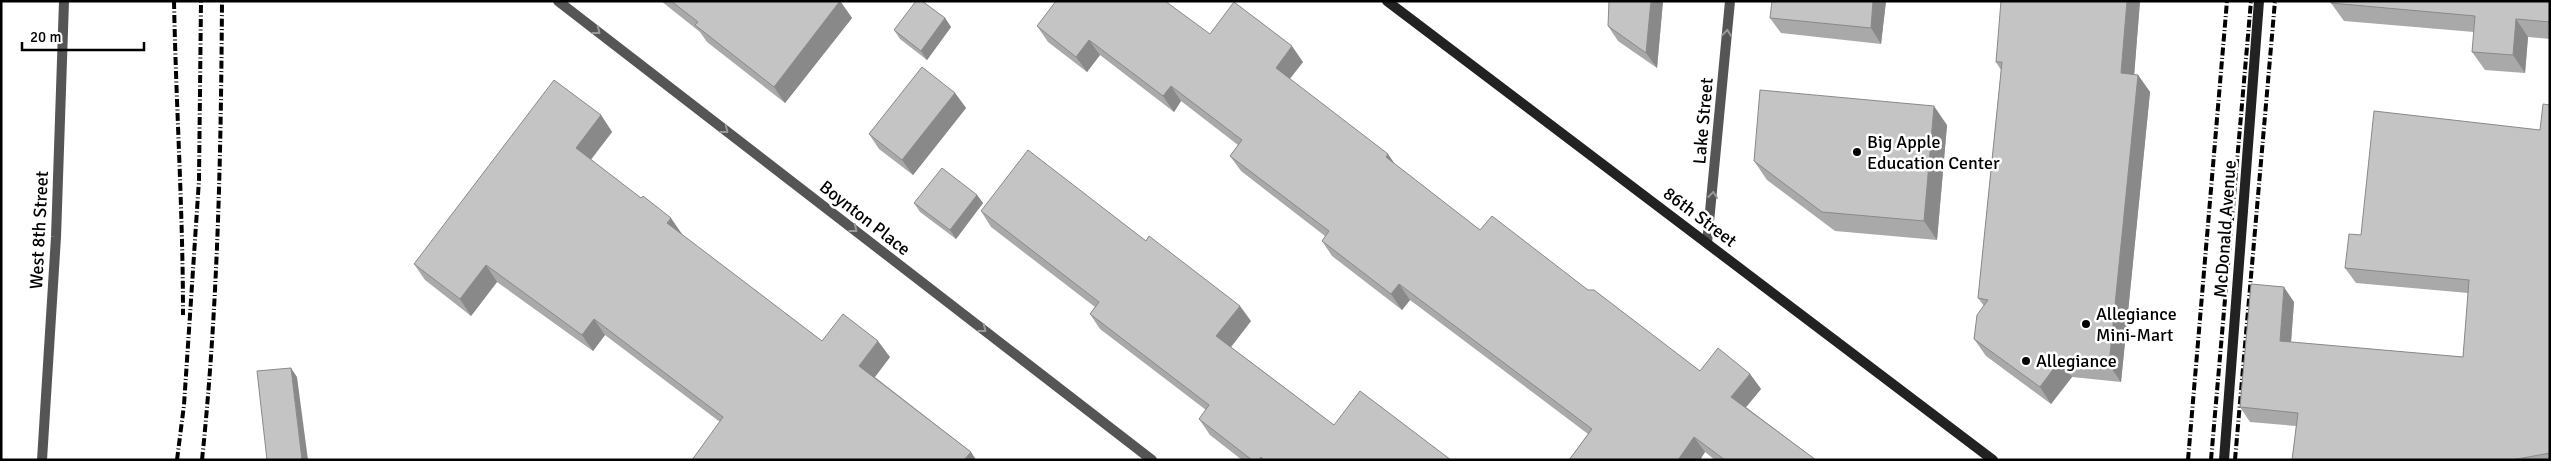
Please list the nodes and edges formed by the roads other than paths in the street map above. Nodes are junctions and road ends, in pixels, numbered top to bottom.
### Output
1 (64, 1) edge
2 (558, 1) edge
3 (1387, 1) edge
4 (1730, 1) edge
5 (2259, 1) edge
6 (1707, 243) junction
7 (42, 460) edge
8 (1152, 460) edge
9 (1993, 460) edge
10 (2224, 460) edge

1 - 7 street, West 8th Street
2 -> 8 street, Boynton Place
3 - 6 main road, 86th Street
6 -> 4 street, Lake Street
5 - 10 main road, McDonald Avenue
6 - 9 main road, 86th Street

